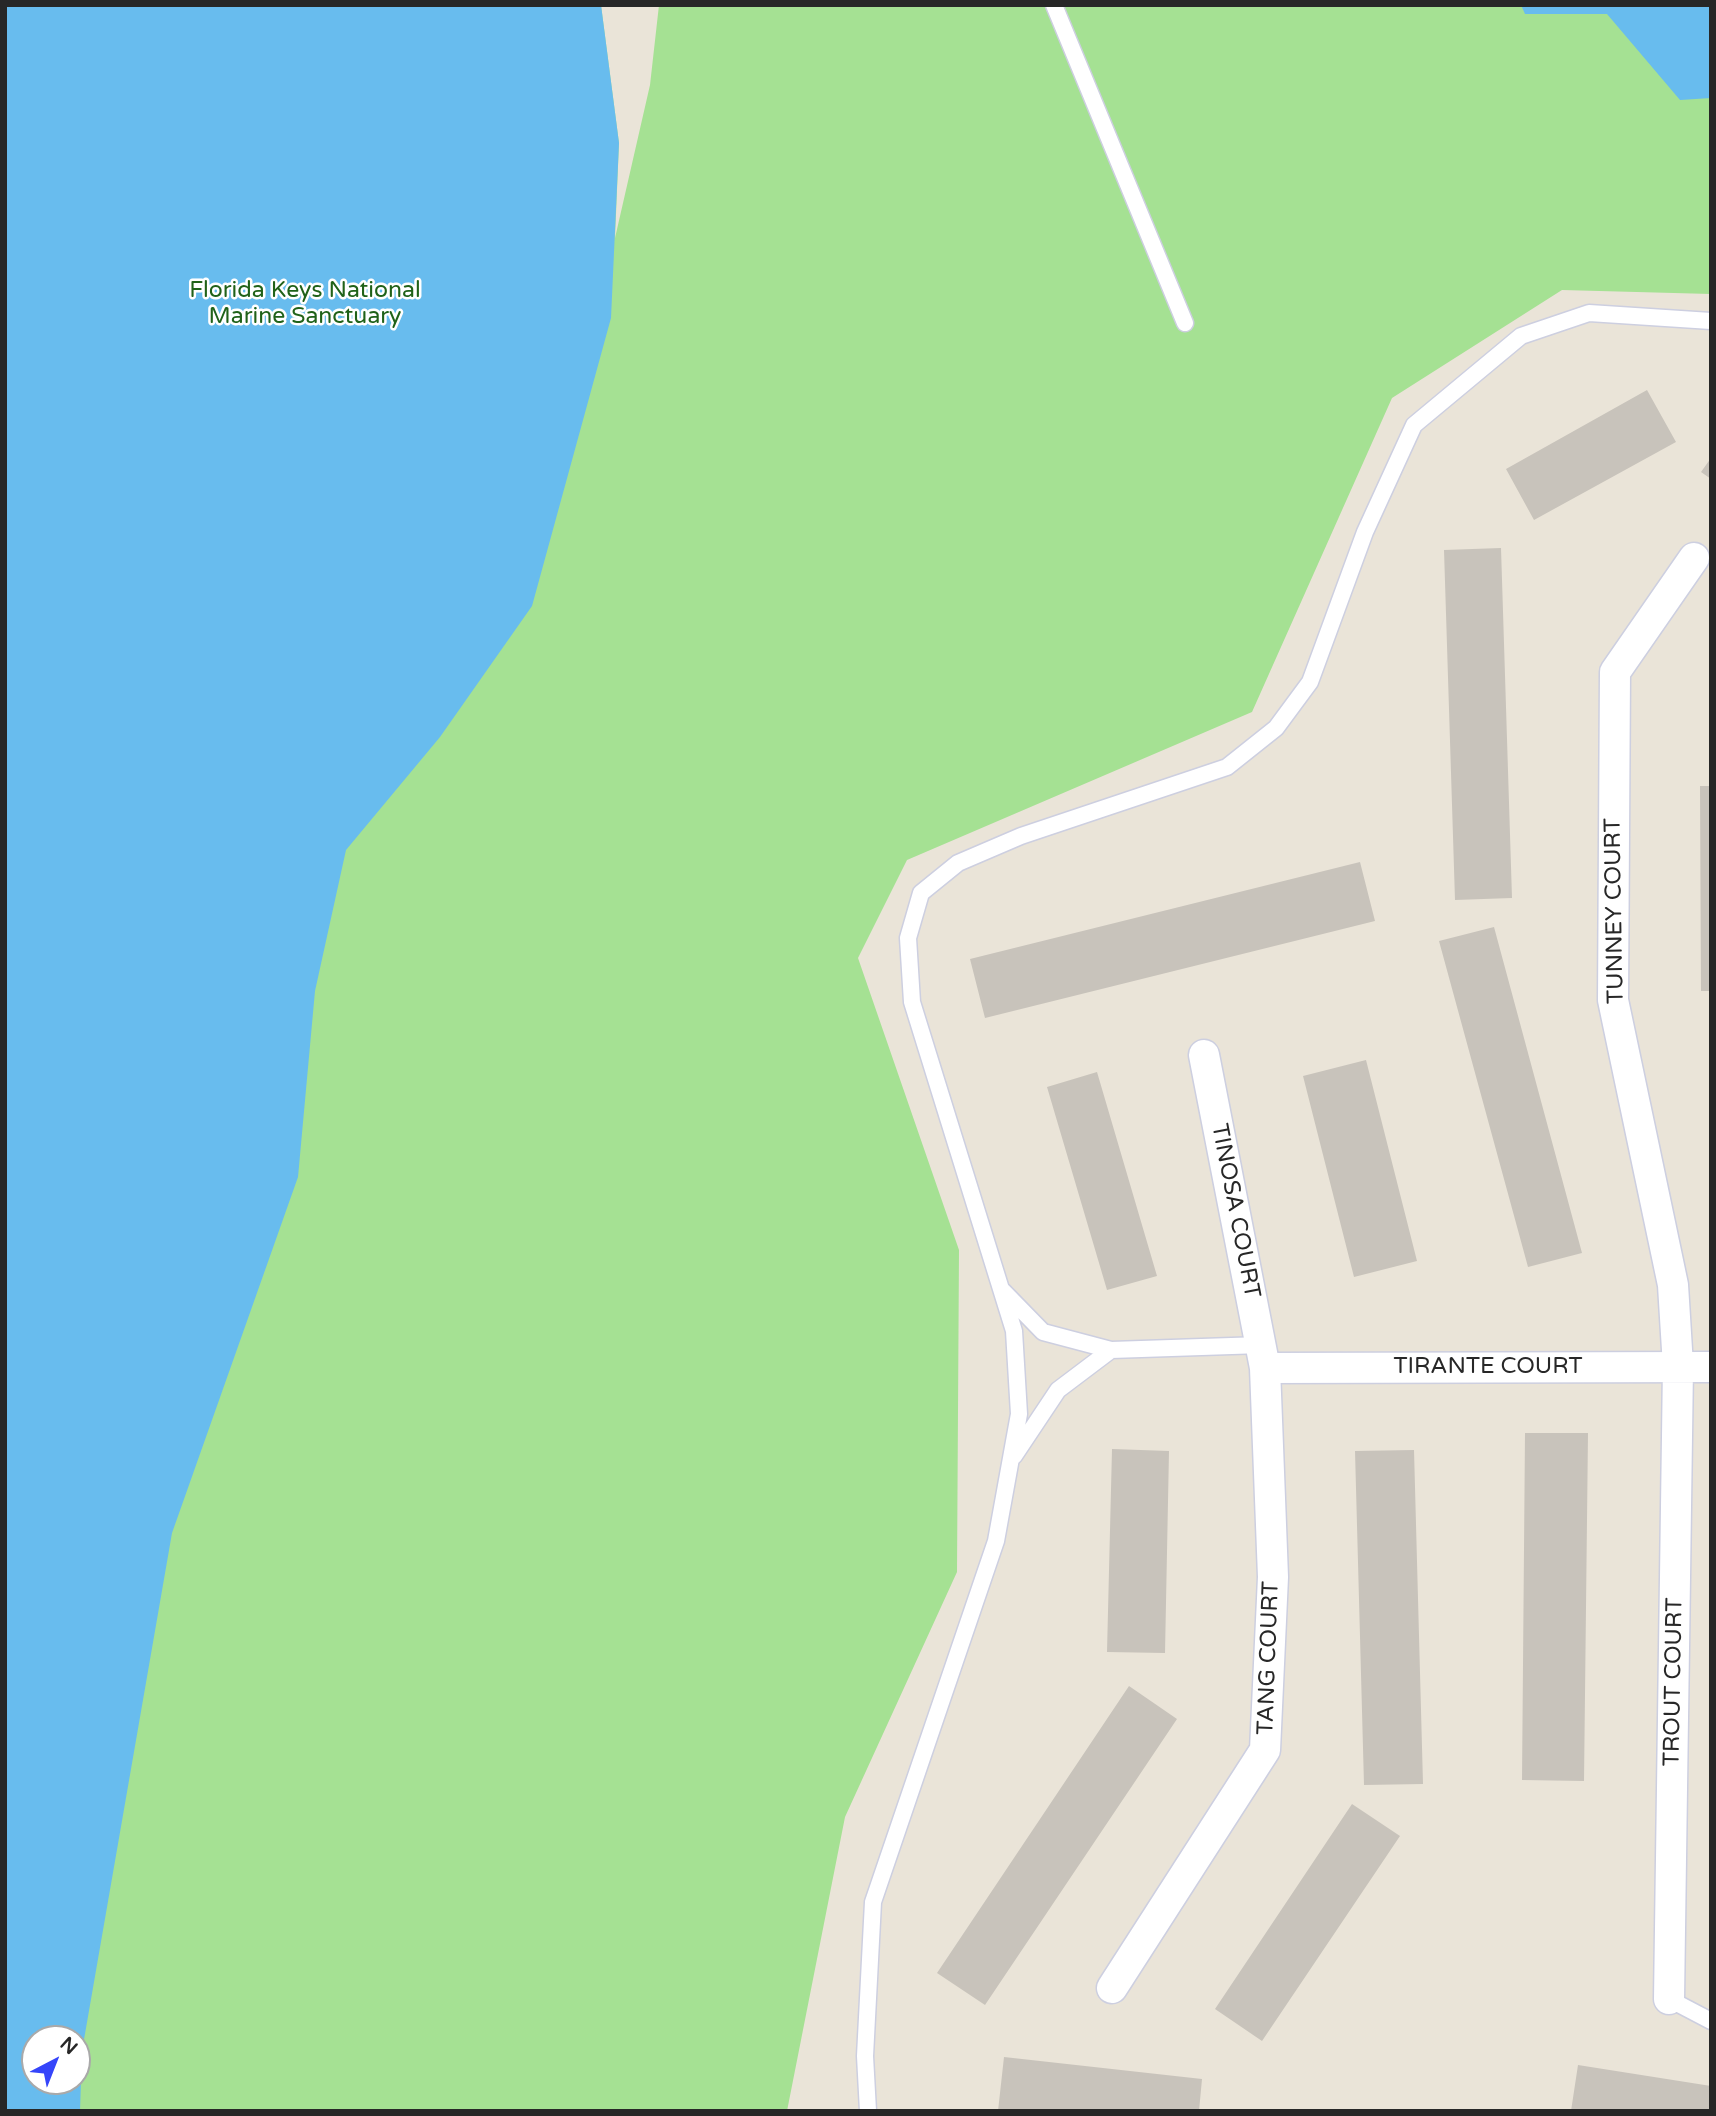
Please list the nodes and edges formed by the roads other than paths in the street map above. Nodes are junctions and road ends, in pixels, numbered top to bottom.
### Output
1 (1054, 5) edge
2 (1711, 321) edge
3 (1185, 323) dead end
4 (1694, 558) dead end
5 (1204, 1055) dead end
6 (1000, 1288) junction
7 (1111, 1350) junction
8 (1263, 1356) junction
9 (1678, 1366) junction
10 (1711, 1367) edge
11 (1010, 1461) junction
12 (1112, 1989) dead end
13 (1669, 1998) joint
14 (1711, 2021) edge
15 (868, 2111) edge

1 - 3 lane
2 - 6 lane
4 - 9 street, TUNNEY COURT
5 - 8 street, TINOSA COURT
6 - 7 lane
6 - 11 lane
7 - 8 lane
7 - 11 lane
8 - 9 street, TIRANTE COURT
8 - 12 street, TANG COURT
9 - 10 street, TIRANTE COURT
9 - 13 street, TROUT COURT
11 - 15 lane
13 - 14 lane

